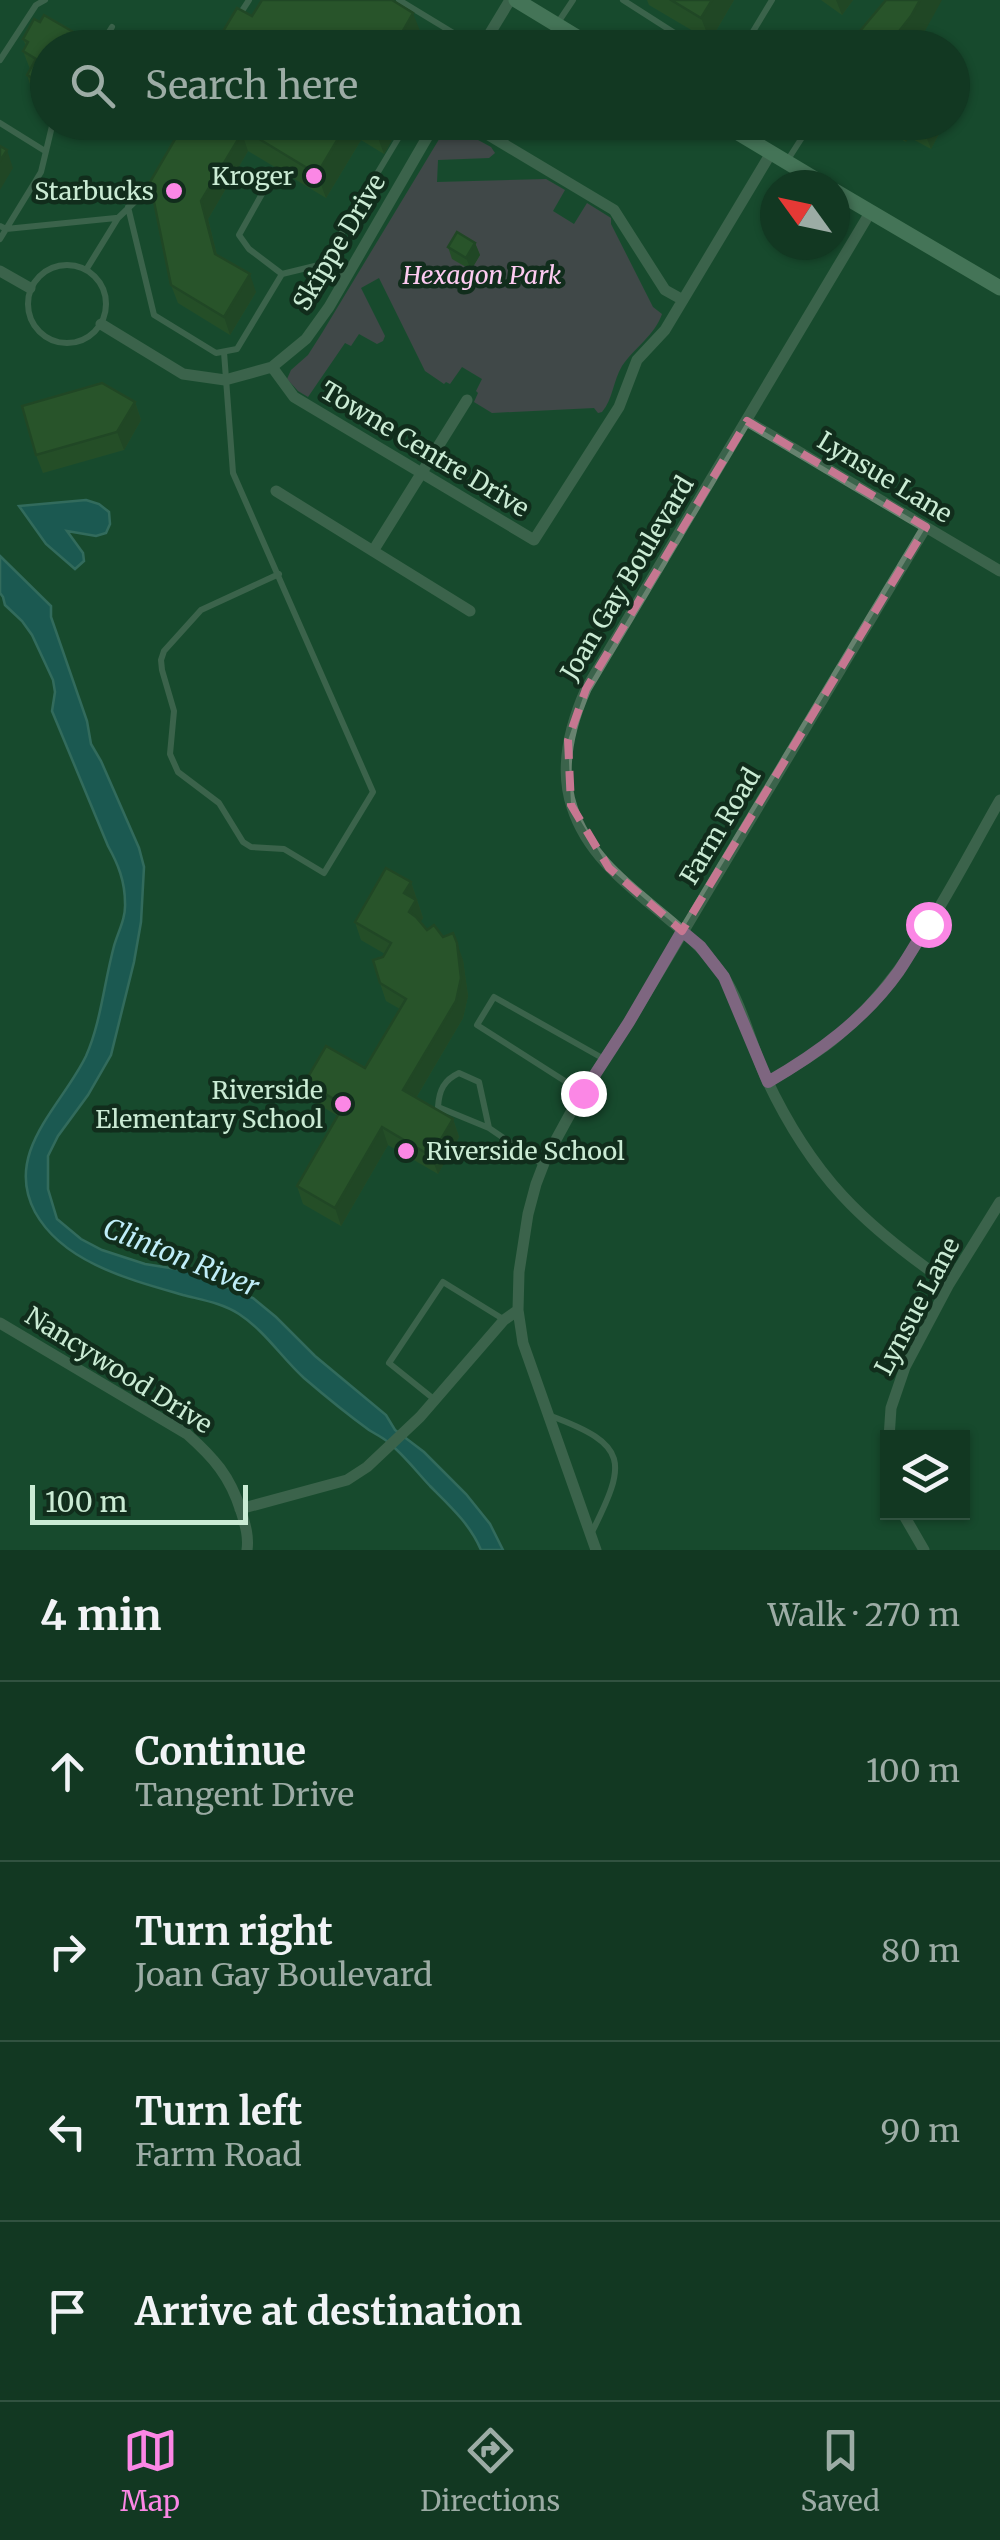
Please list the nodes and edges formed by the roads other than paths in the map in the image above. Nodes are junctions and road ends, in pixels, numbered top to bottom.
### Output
1 (44, 0) edge
2 (248, 0) edge
3 (399, 0) edge
4 (513, 0) edge
5 (572, 0) edge
6 (623, 0) edge
7 (772, 0) edge
8 (235, 22) edge
9 (557, 25) junction
10 (112, 27) dead end
11 (110, 30) edge
12 (447, 30) edge
13 (492, 30) edge
14 (565, 30) edge
15 (670, 30) edge
16 (754, 30) edge
17 (0, 60) edge
18 (0, 123) edge
19 (48, 140) edge
20 (397, 140) edge
21 (426, 140) edge
22 (496, 140) edge
23 (750, 140) edge
24 (800, 140) edge
25 (46, 151) junction
26 (771, 153) junction
27 (786, 162) junction
28 (800, 170) edge
29 (158, 174) edge
30 (267, 185) dead end
31 (850, 199) edge
32 (128, 208) junction
33 (870, 212) junction
34 (118, 218) junction
35 (3, 228) edge
36 (0, 239) edge
37 (323, 264) junction
38 (86, 270) junction
39 (0, 271) edge
40 (282, 274) junction
41 (347, 278) junction
42 (30, 288) junction
43 (1000, 288) edge
44 (682, 300) junction
45 (101, 324) junction
46 (224, 352) junction
47 (272, 367) junction
48 (225, 380) junction
49 (466, 400) dead end
50 (747, 421) junction
51 (422, 474) junction
52 (276, 491) dead end
53 (926, 527) junction
54 (373, 551) junction
55 (1000, 571) edge
56 (279, 574) junction
57 (470, 611) dead end
58 (1000, 800) edge
59 (682, 931) junction
60 (605, 1059) junction
61 (768, 1082) junction
62 (583, 1093) junction
63 (489, 1128) junction
64 (544, 1165) junction
65 (1000, 1202) edge
66 (950, 1284) junction
67 (518, 1310) junction
68 (504, 1320) junction
69 (0, 1323) edge
70 (435, 1400) junction
71 (549, 1416) junction
72 (890, 1430) edge
73 (240, 1509) junction
74 (907, 1520) edge
75 (592, 1532) junction
76 (247, 1550) edge
77 (596, 1550) edge
78 (924, 1550) edge

1 - 17 lane
2 - 8 lane
3 - 12 lane
4 - 9 street
4 - 13 street
5 - 9 lane
6 - 15 lane
7 - 16 lane
9 - 14 street
10 - 11 lane
18 - 25 lane
19 - 25 lane
20 - 37 lane
21 - 41 street, Skippe Drive
22 - 44 street
23 - 26 street
24 - 27 lane
25 - 35 lane
26 - 27 street
26 - 44 street, Towne Centre Drive
27 - 28 street
29 - 32 lane
30 - 40 lane
31 - 33 street
32 - 34 lane
32 - 46 lane
33 - 43 street
33 - 50 street, Joan Gay Boulevard
34 - 35 lane
34 - 38 lane
35 - 36 lane
37 - 40 lane
37 - 41 lane
38 - 42 lane
38 - 45 lane
39 - 42 street
40 - 46 lane
41 - 47 street, Skippe Drive
42 - 45 lane
44 - 51 street, Towne Centre Drive
45 - 48 street, Skippe Drive
46 - 48 lane
47 - 48 street, Skippe Drive
47 - 51 street, Towne Centre Drive
48 - 56 lane
49 - 51 street
50 - 53 street, Lynsue Lane
50 - 59 street, Joan Gay Boulevard
51 - 54 street
52 - 54 street
53 - 55 street, Lynsue Lane
53 - 59 street, Farm Road
54 - 57 street
56 - 56 lane
58 - 61 street
59 - 60 street, Farm Road
59 - 61 street, Joan Gay Boulevard
60 - 62 street, Farm Road
60 - 62 lane
61 - 66 street, Joan Gay Boulevard
62 - 64 street, Farm Road
63 - 63 lane
63 - 64 lane
64 - 67 street, Farm Road
65 - 66 street, Lynsue Lane
66 - 72 street, Lynsue Lane
67 - 68 street
67 - 71 street, Farm Road
68 - 70 street
68 - 70 lane
69 - 73 street, Nancywood Drive
70 - 73 street
71 - 75 street, Farm Road
71 - 75 lane
73 - 76 street, Nancywood Drive
74 - 78 street
75 - 77 street, Farm Road

